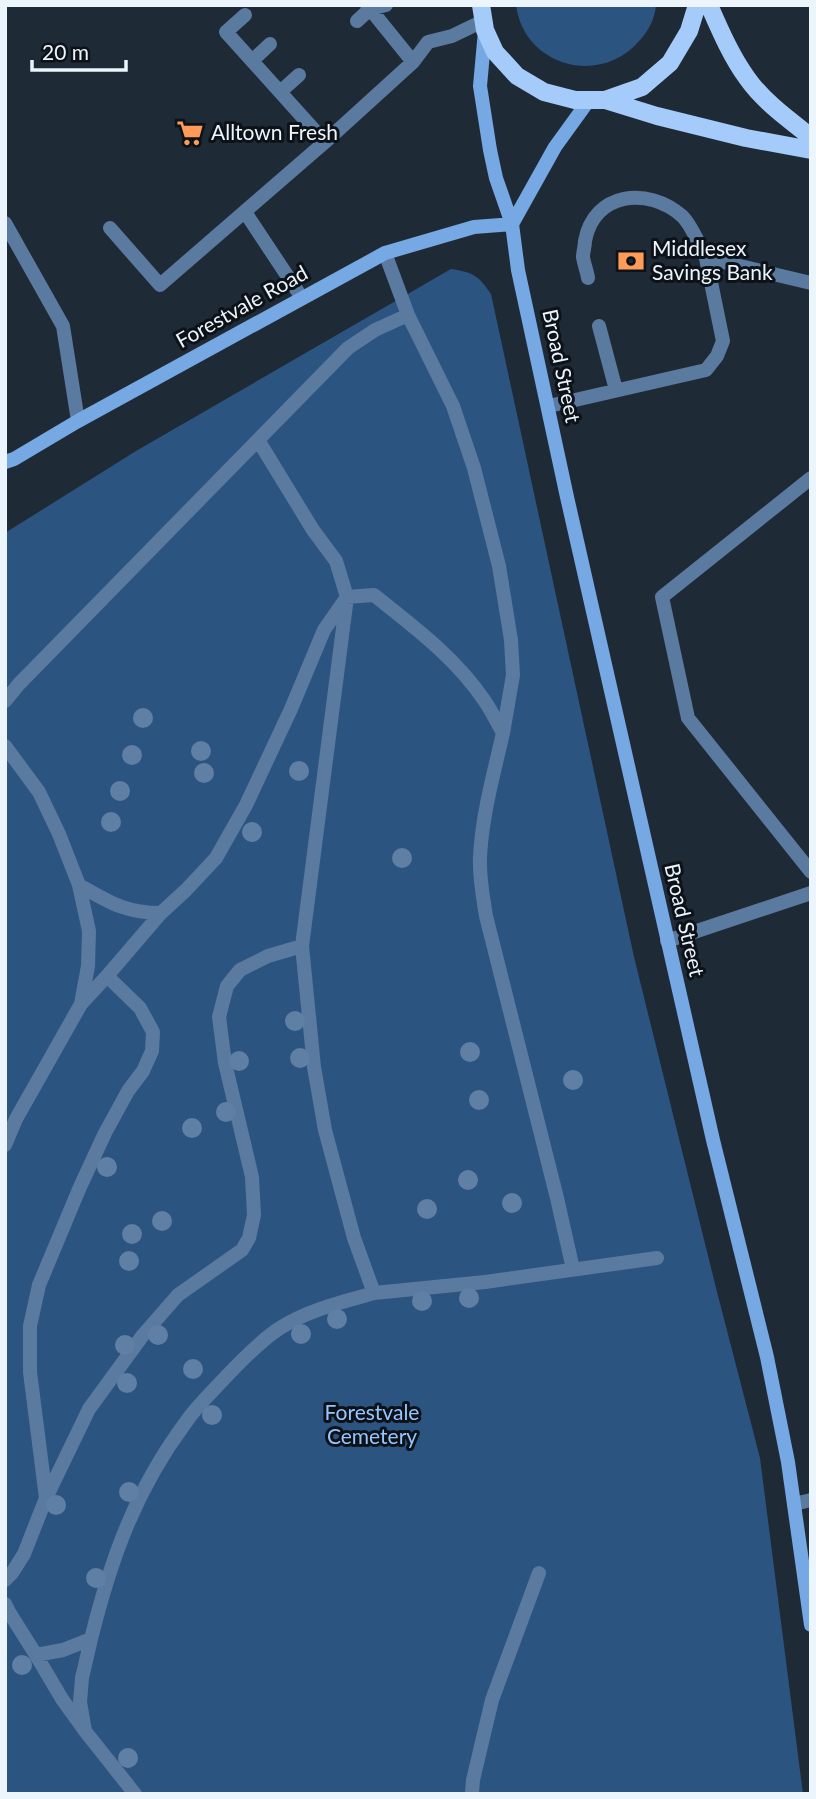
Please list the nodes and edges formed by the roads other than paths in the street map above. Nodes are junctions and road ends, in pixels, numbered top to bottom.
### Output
1 (386, 5) edge
2 (697, 5) edge
3 (709, 5) edge
4 (368, 7) edge
5 (245, 15) dead end
6 (483, 19) edge
7 (357, 21) dead end
8 (270, 44) dead end
9 (252, 61) junction
10 (413, 62) junction
11 (299, 75) dead end
12 (280, 92) junction
13 (597, 100) junction
14 (811, 137) edge
15 (325, 142) junction
16 (811, 150) edge
17 (244, 212) junction
18 (5, 223) edge
19 (512, 223) junction
20 (110, 228) dead end
21 (385, 253) junction
22 (706, 258) junction
23 (588, 278) dead end
24 (811, 283) edge
25 (302, 298) junction
26 (408, 316) junction
27 (600, 326) dead end
28 (616, 390) junction
29 (549, 406) junction
30 (78, 421) junction
31 (258, 440) junction
32 (5, 461) edge
33 (811, 478) edge
34 (347, 597) junction
35 (5, 701) edge
36 (503, 733) junction
37 (5, 746) edge
38 (811, 872) edge
39 (79, 885) junction
40 (811, 893) edge
41 (161, 913) junction
42 (667, 941) junction
43 (302, 946) junction
44 (107, 976) junction
45 (81, 1004) junction
46 (5, 1145) edge
47 (657, 1258) dead end
48 (573, 1269) junction
49 (374, 1293) junction
50 (46, 1498) junction
51 (811, 1500) edge
52 (794, 1504) junction
53 (539, 1573) dead end
54 (5, 1580) edge
55 (5, 1604) edge
56 (811, 1625) edge
57 (91, 1639) junction
58 (36, 1655) junction
59 (85, 1731) junction
60 (135, 1794) edge
61 (472, 1794) edge

1 - 4 lane
2 - 13 main road
3 - 14 main road
4 - 7 lane
4 - 10 lane
5 - 9 lane
6 - 10 lane
6 - 13 main road
6 - 19 main road, Broad Street
8 - 9 lane
9 - 12 lane
10 - 15 lane
11 - 12 lane
12 - 15 lane
13 - 16 main road
13 - 19 main road
15 - 17 lane
17 - 20 lane
17 - 25 lane
18 - 30 lane
19 - 21 main road, Forestvale Road
19 - 29 main road, Broad Street
21 - 25 main road, Forestvale Road
21 - 26 lane
22 - 23 lane
22 - 24 lane
22 - 28 lane
25 - 30 main road, Forestvale Road
26 - 31 lane
26 - 36 lane
27 - 28 lane
28 - 29 lane
29 - 42 main road, Broad Street
30 - 32 main road, Forestvale Road
31 - 34 lane
31 - 35 lane
33 - 38 lane
34 - 36 lane
34 - 41 lane
34 - 43 lane
36 - 48 lane
37 - 39 lane
39 - 41 lane
39 - 45 lane
40 - 42 lane
41 - 44 lane
42 - 52 main road, Broad Street
43 - 49 lane
43 - 50 lane
44 - 45 lane
44 - 50 lane
45 - 46 lane
47 - 48 lane
48 - 49 lane
49 - 57 lane
50 - 54 lane
51 - 52 lane
52 - 56 main road, Broad Street
53 - 61 lane
55 - 58 lane
57 - 58 lane
57 - 59 lane
58 - 59 lane
59 - 60 lane

